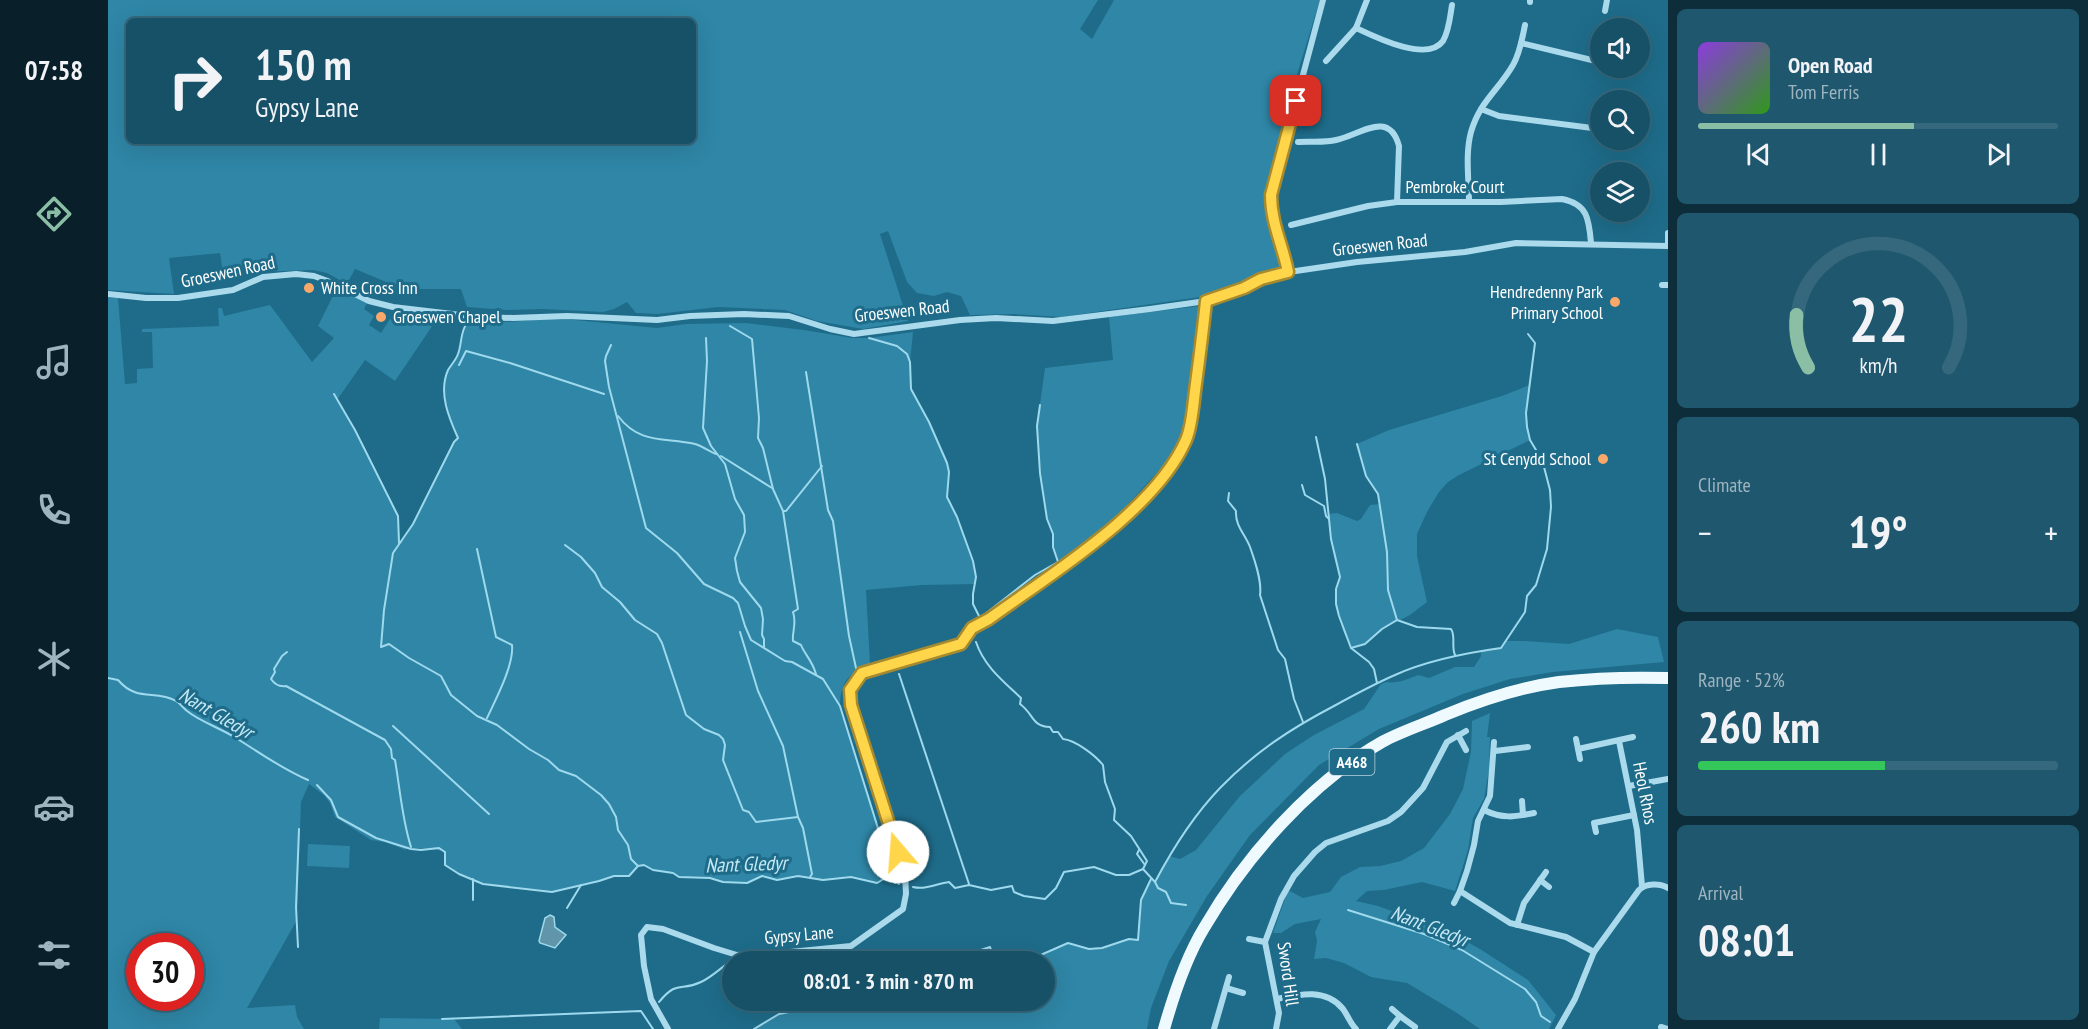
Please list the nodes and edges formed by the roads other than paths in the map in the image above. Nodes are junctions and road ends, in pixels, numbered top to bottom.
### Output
1 (1323, 0) edge
2 (1367, 0) edge
3 (1607, 0) edge
4 (1452, 5) dead end
5 (1605, 11) dead end
6 (1525, 25) dead end
7 (1356, 28) junction
8 (1521, 43) junction
9 (1590, 60) edge
10 (1326, 61) dead end
11 (1481, 108) junction
12 (1590, 128) edge
13 (1298, 142) dead end
14 (1397, 202) junction
15 (1469, 202) junction
16 (1292, 225) dead end
17 (1668, 233) edge
18 (1590, 243) junction
19 (1668, 246) edge
20 (1288, 272) junction
21 (108, 294) edge
22 (1206, 301) junction
23 (1668, 678) edge
24 (1466, 731) dead end
25 (1458, 735) junction
26 (1633, 737) dead end
27 (1575, 739) dead end
28 (1619, 741) junction
29 (1494, 742) dead end
30 (1528, 747) dead end
31 (1578, 749) junction
32 (1466, 750) dead end
33 (1495, 751) junction
34 (1580, 759) dead end
35 (1668, 779) edge
36 (1629, 786) junction
37 (1522, 801) dead end
38 (1484, 810) junction
39 (1534, 813) dead end
40 (1591, 814) dead end
41 (1524, 815) junction
42 (1634, 815) junction
43 (1594, 823) junction
44 (1596, 832) dead end
45 (1546, 872) dead end
46 (1540, 880) junction
47 (1549, 886) dead end
48 (1642, 886) junction
49 (1668, 888) edge
50 (1460, 891) junction
51 (1454, 903) dead end
52 (1517, 925) junction
53 (1248, 939) dead end
54 (1265, 942) junction
55 (1594, 952) junction
56 (1229, 977) dead end
57 (1226, 988) junction
58 (1243, 993) dead end
59 (1277, 999) junction
60 (1392, 1009) dead end
61 (1400, 1016) junction
62 (1414, 1027) dead end
63 (1559, 1028) edge
64 (668, 1029) edge
65 (1164, 1029) edge
66 (1214, 1029) edge
67 (1276, 1029) edge
68 (1356, 1029) edge
69 (1389, 1029) edge

1 - 20 street
2 - 7 street
3 - 5 street
4 - 7 street
6 - 8 street
7 - 10 street
8 - 9 street
8 - 11 street
11 - 12 street
11 - 15 street
13 - 14 street
14 - 15 street, Pembroke Court
14 - 16 street, Pembroke Court
15 - 18 street, Pembroke Court
17 - 19 street
18 - 19 street, Groeswen Road
18 - 20 street, Groeswen Road
20 - 22 street, Groeswen Road
21 - 22 street, Groeswen Road
22 - 64 street, Gypsy Lane
23 - 65 main road, A468
24 - 25 street, Sword Hill
25 - 32 street
25 - 54 street, Sword Hill
26 - 28 street, Heol Rhos
27 - 31 street
28 - 31 street, Heol Rhos
28 - 36 street, Heol Rhos
29 - 33 street
30 - 33 street
31 - 34 street
33 - 38 street
35 - 36 street
36 - 42 street, Heol Rhos
37 - 41 street
38 - 41 street
38 - 50 street
39 - 41 street
40 - 43 street
42 - 43 street
42 - 48 street, Heol Rhos
43 - 44 street
45 - 46 street
46 - 47 street
46 - 52 street
48 - 49 street
48 - 55 street
50 - 51 street
50 - 52 street
52 - 55 street
53 - 54 street
54 - 59 street, Sword Hill
55 - 63 street
56 - 57 street
57 - 58 street
57 - 66 street
59 - 67 street, Sword Hill
59 - 68 street
60 - 61 street
61 - 62 street
61 - 69 street

